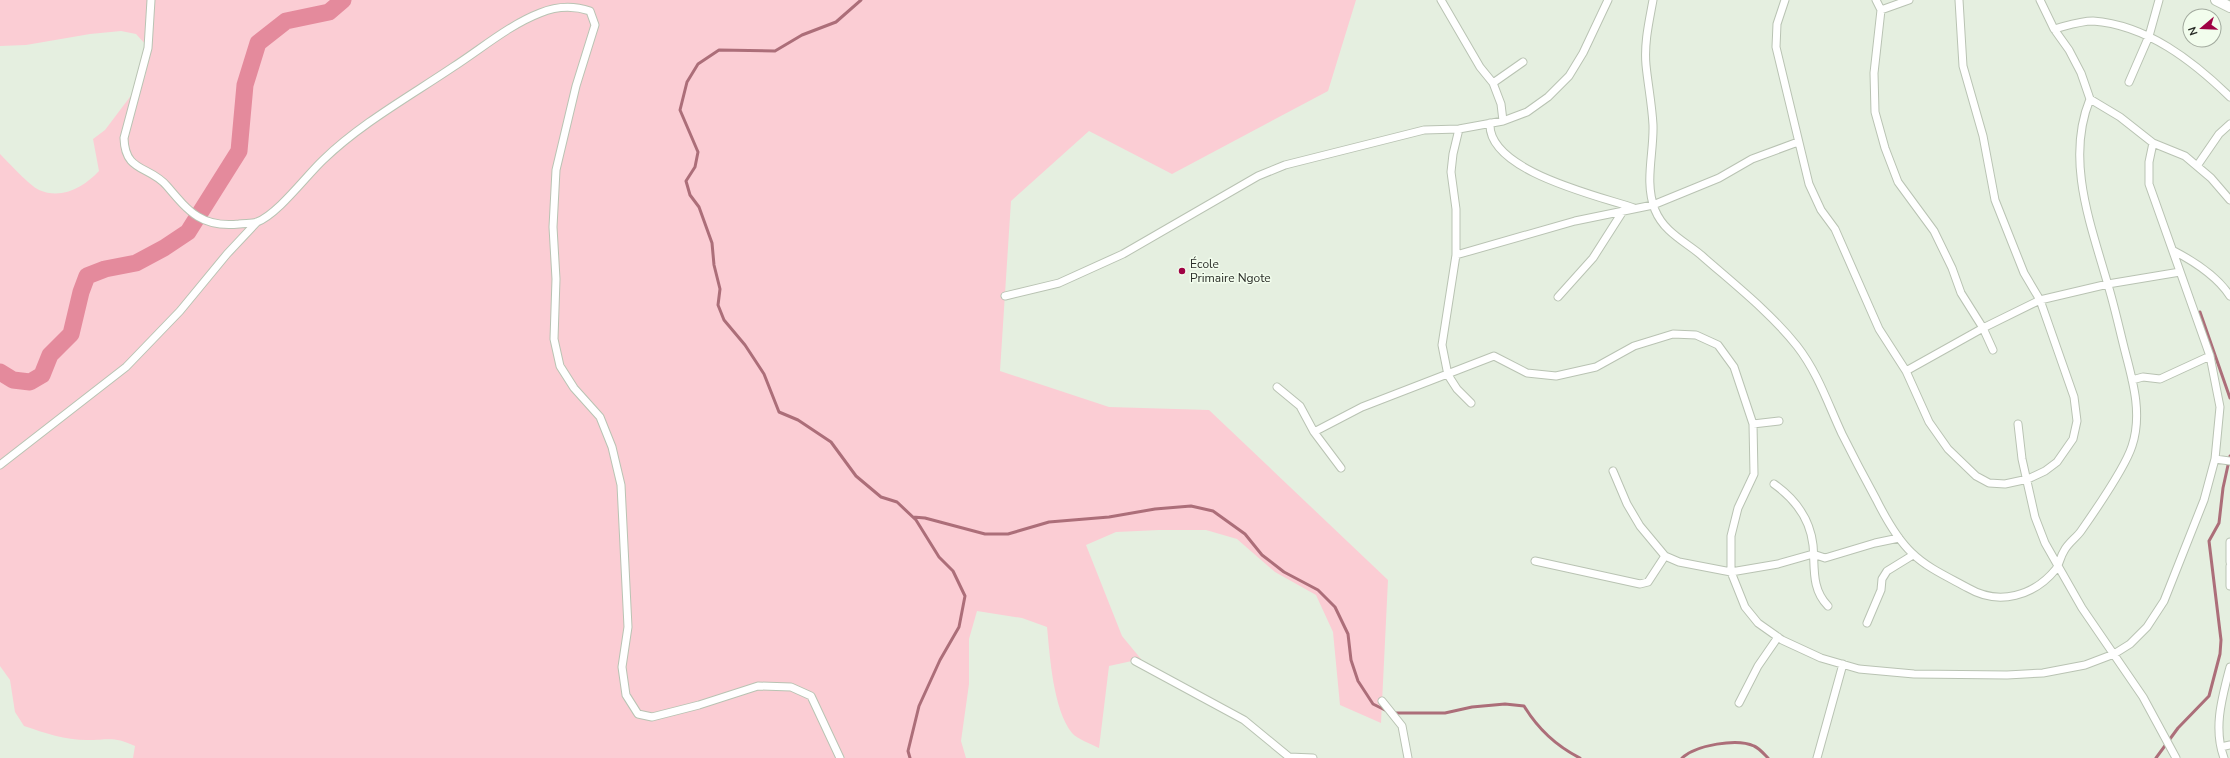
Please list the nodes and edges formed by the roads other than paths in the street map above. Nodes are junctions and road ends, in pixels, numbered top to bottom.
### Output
1 (150, 0) edge
2 (1440, 0) edge
3 (1608, 0) edge
4 (1653, 0) edge
5 (1785, 0) edge
6 (1876, 0) edge
7 (1909, 0) edge
8 (1959, 0) edge
9 (2040, 0) edge
10 (2158, 0) edge
11 (2216, 0) edge
12 (2230, 7) edge
13 (1881, 10) junction
14 (2054, 28) junction
15 (2149, 36) junction
16 (1523, 62) dead end
17 (2129, 82) dead end
18 (1493, 83) junction
19 (2230, 97) edge
20 (2090, 99) junction
21 (1504, 121) junction
22 (1490, 123) junction
23 (2230, 124) edge
24 (1459, 129) junction
25 (1798, 142) junction
26 (2152, 143) junction
27 (2198, 166) junction
28 (2230, 200) edge
29 (1653, 205) junction
30 (1636, 208) junction
31 (1623, 211) junction
32 (257, 222) junction
33 (2174, 252) junction
34 (1456, 255) junction
35 (2180, 272) junction
36 (2108, 284) junction
37 (1004, 296) dead end
38 (2230, 296) edge
39 (1558, 297) dead end
40 (2040, 300) junction
41 (1983, 328) junction
42 (1992, 350) dead end
43 (2210, 356) junction
44 (1906, 371) junction
45 (1448, 375) junction
46 (2132, 380) junction
47 (1277, 387) dead end
48 (1471, 403) dead end
49 (1779, 421) dead end
50 (1753, 424) junction
51 (2018, 424) dead end
52 (1314, 432) junction
53 (2215, 459) junction
54 (2230, 461) edge
55 (0, 465) edge
56 (1341, 468) dead end
57 (1613, 470) dead end
58 (2028, 480) junction
59 (1774, 484) dead end
60 (1899, 538) junction
61 (2230, 542) edge
62 (1813, 554) junction
63 (1913, 555) junction
64 (1665, 556) junction
65 (1535, 561) dead end
66 (2230, 562) edge
67 (2058, 566) junction
68 (2230, 566) edge
69 (1731, 572) junction
70 (2230, 586) edge
71 (1828, 606) dead end
72 (1867, 623) dead end
73 (1778, 637) junction
74 (2114, 654) junction
75 (1135, 661) dead end
76 (1843, 664) junction
77 (2230, 668) edge
78 (1382, 701) dead end
79 (1739, 703) dead end
80 (2230, 745) edge
81 (2221, 747) junction
82 (1290, 757) edge
83 (840, 758) edge
84 (1280, 758) edge
85 (1313, 758) edge
86 (1408, 758) edge
87 (1817, 758) edge
88 (2176, 758) edge
89 (2224, 758) edge

1 - 32 street
2 - 18 street
3 - 21 street
4 - 29 street
5 - 25 street
6 - 13 street
7 - 13 street
8 - 40 street
9 - 14 street
10 - 15 street
11 - 12 street
13 - 41 street
14 - 15 street
14 - 20 street
15 - 17 street
15 - 19 street
16 - 18 street
18 - 21 street
20 - 26 street
20 - 36 street
21 - 22 street
22 - 24 street
22 - 30 street
23 - 27 street
24 - 34 street
24 - 37 street
25 - 29 street
25 - 44 street
26 - 27 street
26 - 33 street
27 - 28 street
29 - 30 street
29 - 60 street
30 - 31 street
31 - 34 street
31 - 39 street
32 - 55 street
32 - 83 street
33 - 35 street
33 - 38 street
34 - 45 street
35 - 36 street
35 - 43 street
36 - 40 street
36 - 46 street
40 - 41 street
40 - 58 street
41 - 42 street
41 - 44 street
43 - 46 street
43 - 53 street
44 - 58 street
45 - 48 street
45 - 50 street
45 - 52 street
46 - 67 street
47 - 52 street
49 - 50 street
50 - 69 street
51 - 58 street
52 - 56 street
53 - 54 street
53 - 74 street
57 - 64 street
58 - 67 street
59 - 62 street
60 - 62 street
60 - 63 street
61 - 66 street
62 - 69 street
62 - 71 street
63 - 67 street
63 - 72 street
64 - 65 street
64 - 69 street
67 - 74 street
68 - 70 street
69 - 73 street
73 - 76 street
73 - 79 street
74 - 76 street
74 - 88 street
75 - 82 street
76 - 87 street
77 - 81 street
78 - 86 street
80 - 81 street
81 - 89 street
82 - 84 street
82 - 85 street

